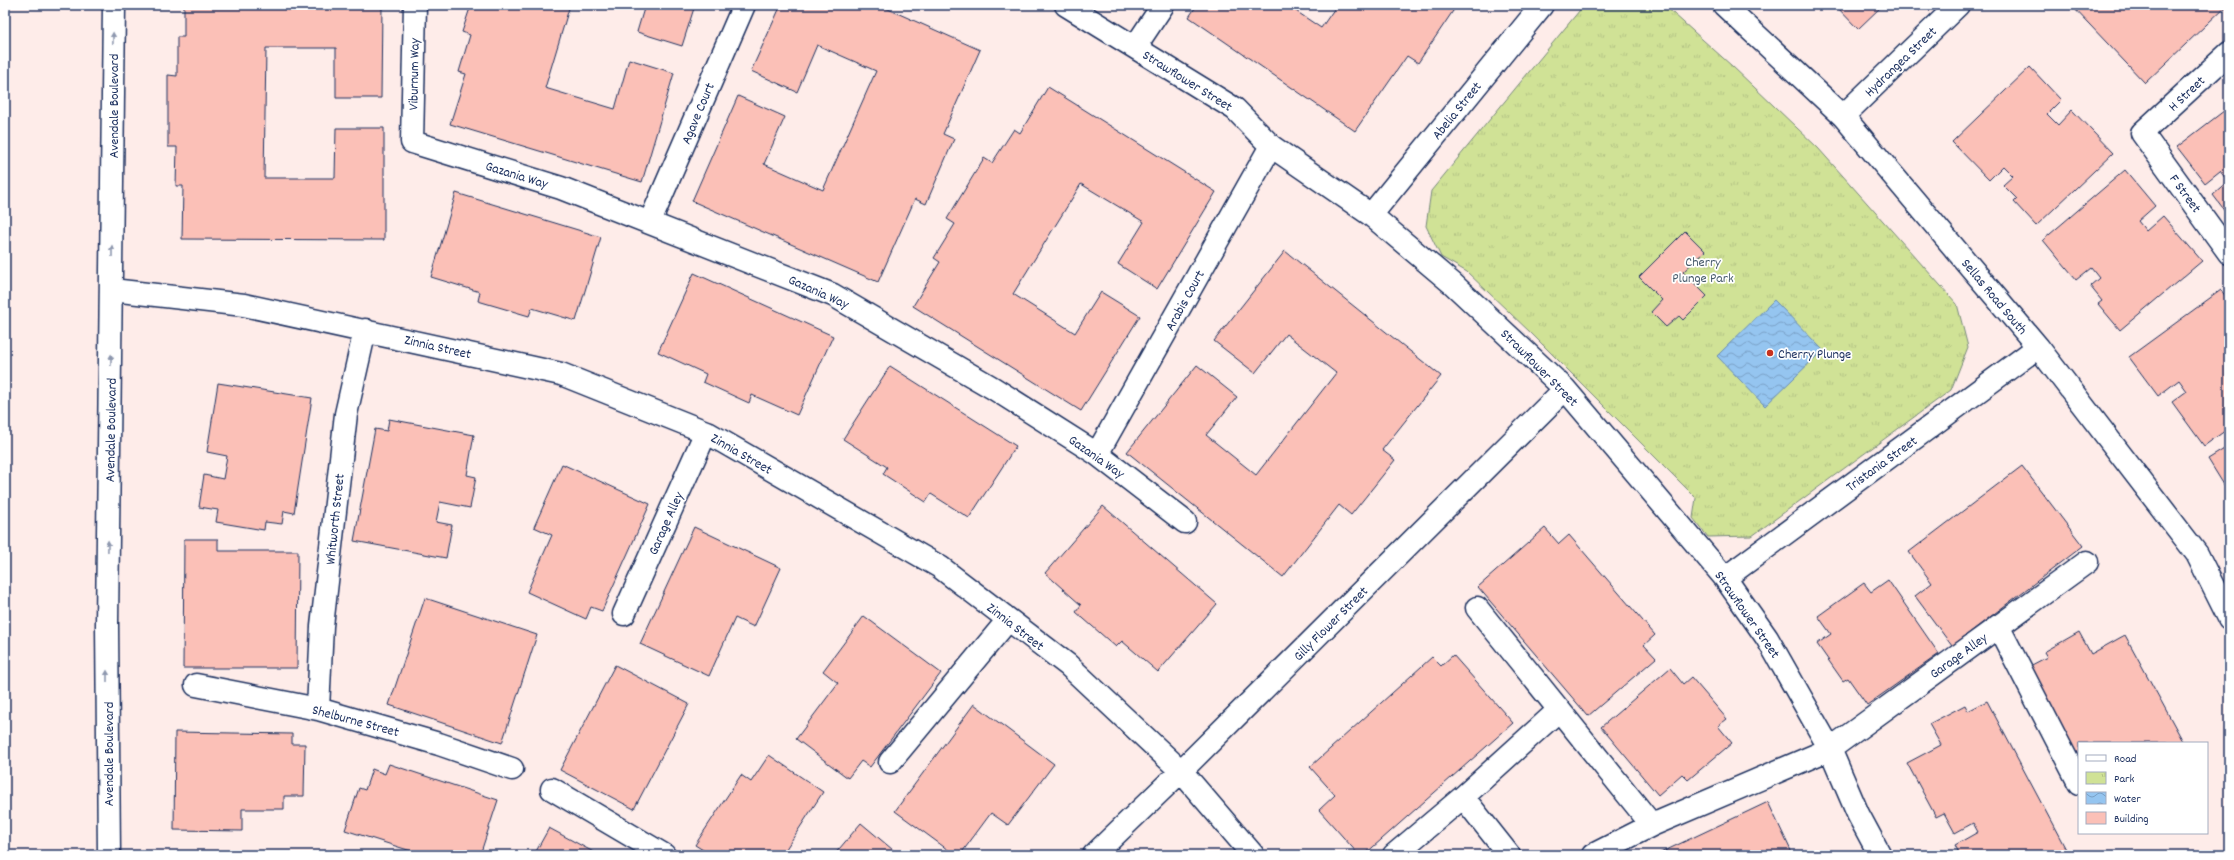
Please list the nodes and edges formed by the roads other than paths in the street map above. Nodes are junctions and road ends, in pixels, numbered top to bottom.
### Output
1 (114, 5) edge
2 (415, 5) edge
3 (744, 5) edge
4 (1066, 5) edge
5 (1163, 5) edge
6 (1542, 5) edge
7 (1724, 5) edge
8 (1958, 5) edge
9 (1135, 47) junction
10 (2229, 53) edge
11 (1843, 116) junction
12 (2142, 133) joint
13 (412, 142) joint
14 (1271, 146) junction
15 (1371, 215) junction
16 (650, 222) junction
17 (2229, 253) edge
18 (112, 290) junction
19 (365, 330) junction
20 (2038, 347) junction
21 (1565, 389) junction
22 (706, 432) junction
23 (1097, 454) junction
24 (1185, 522) dead end
25 (2087, 562) dead end
26 (1725, 578) junction
27 (1477, 608) dead end
28 (624, 614) dead end
29 (2229, 618) edge
30 (1008, 620) junction
31 (1998, 626) junction
32 (196, 685) dead end
33 (318, 709) junction
34 (1559, 710) junction
35 (1830, 749) junction
36 (890, 762) dead end
37 (512, 769) dead end
38 (1181, 771) junction
39 (2078, 781) edge
40 (552, 789) dead end
41 (1463, 797) junction
42 (1652, 825) junction
43 (109, 855) edge
44 (664, 855) edge
45 (1094, 855) edge
46 (1253, 855) edge
47 (1394, 855) edge
48 (1509, 855) edge
49 (1593, 855) edge
50 (1880, 855) edge

18 -> 1 street, Avendale Boulevard
2 - 13 street, Viburnum Way
3 - 16 street, Agave Court
4 - 9 street, Strawflower Street
5 - 9 street
6 - 15 street, Abelia Street
7 - 11 street, Sellas Road South
8 - 11 street, Hydrangea Street
9 - 14 street, Strawflower Street
10 - 12 street, H Street
11 - 20 street, Sellas Road South
12 - 17 street, F Street
13 - 16 street, Gazania Way
14 - 15 street, Strawflower Street
14 - 23 street, Arabis Court
15 - 21 street, Strawflower Street
16 - 23 street, Gazania Way
18 - 19 street, Zinnia Street
43 -> 18 street, Avendale Boulevard
19 - 22 street, Zinnia Street
19 - 33 street, Whitworth Street
20 - 26 street, Tristania Street
20 - 29 street, Sellas Road South
21 - 26 street, Strawflower Street
21 - 38 street, Gilly Flower Street
22 - 28 street, Garage Alley
22 - 30 street, Zinnia Street
23 - 24 street, Gazania Way
25 - 31 street, Garage Alley
26 - 35 street, Strawflower Street
27 - 34 street
30 - 36 street
30 - 38 street, Zinnia Street
31 - 35 street, Garage Alley
31 - 39 street
32 - 33 street, Shelburne Street
33 - 37 street, Shelburne Street
34 - 41 street
34 - 42 street
35 - 42 street, Garage Alley
35 - 50 street, Strawflower Street
38 - 45 street, Gilly Flower Street
38 - 46 street, Zinnia Street
40 - 44 street
41 - 47 street
41 - 48 street
42 - 49 street, Garage Alley

